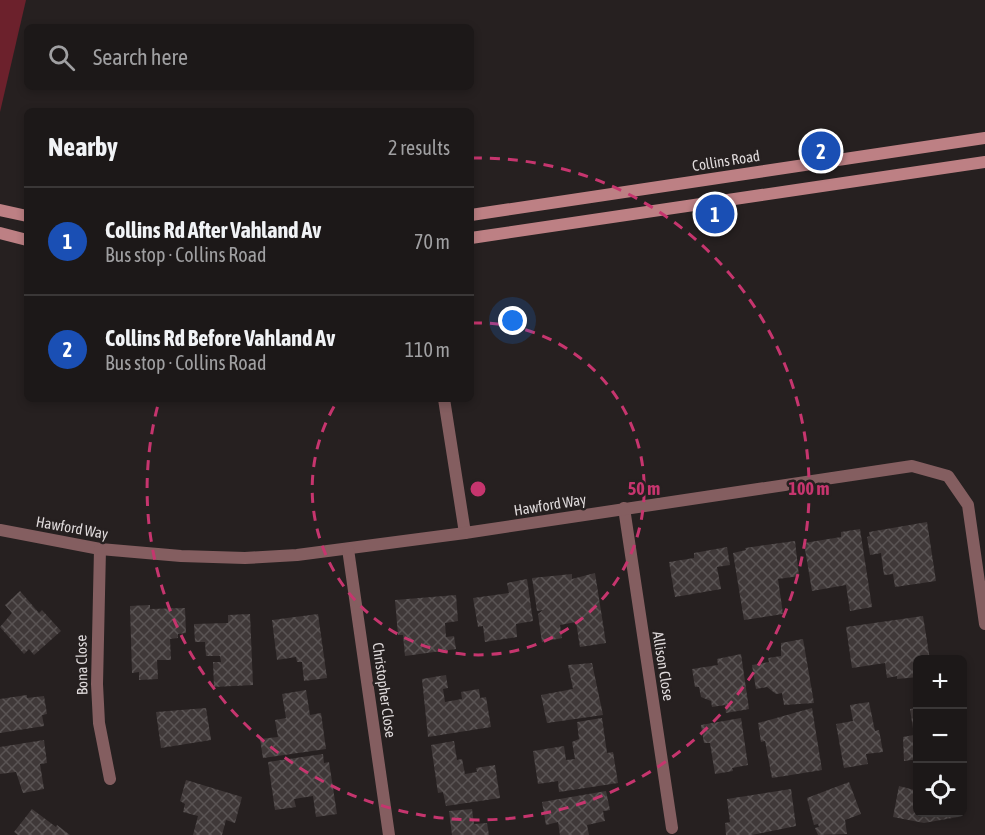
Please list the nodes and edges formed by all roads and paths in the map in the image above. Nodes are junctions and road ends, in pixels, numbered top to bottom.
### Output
1 (985, 138) edge
2 (985, 162) edge
3 (0, 210) edge
4 (24, 215) edge
5 (474, 215) edge
6 (0, 233) edge
7 (474, 238) edge
8 (24, 239) edge
9 (444, 402) edge
10 (624, 508) junction
11 (0, 530) edge
12 (465, 533) junction
13 (100, 549) junction
14 (348, 549) junction
15 (985, 624) edge
16 (110, 779) dead end
17 (672, 828) dead end
18 (389, 835) edge

1 - 5 main road, Collins Road
2 - 7 main road
3 - 4 main road
6 - 8 main road
9 - 12 street
10 - 12 street, Hawford Way
10 - 15 street, Hawford Way
10 - 17 street, Allison Close
11 - 13 street, Hawford Way
12 - 14 street, Hawford Way
13 - 14 street, Hawford Way
13 - 16 street, Bona Close
14 - 18 street, Christopher Close

